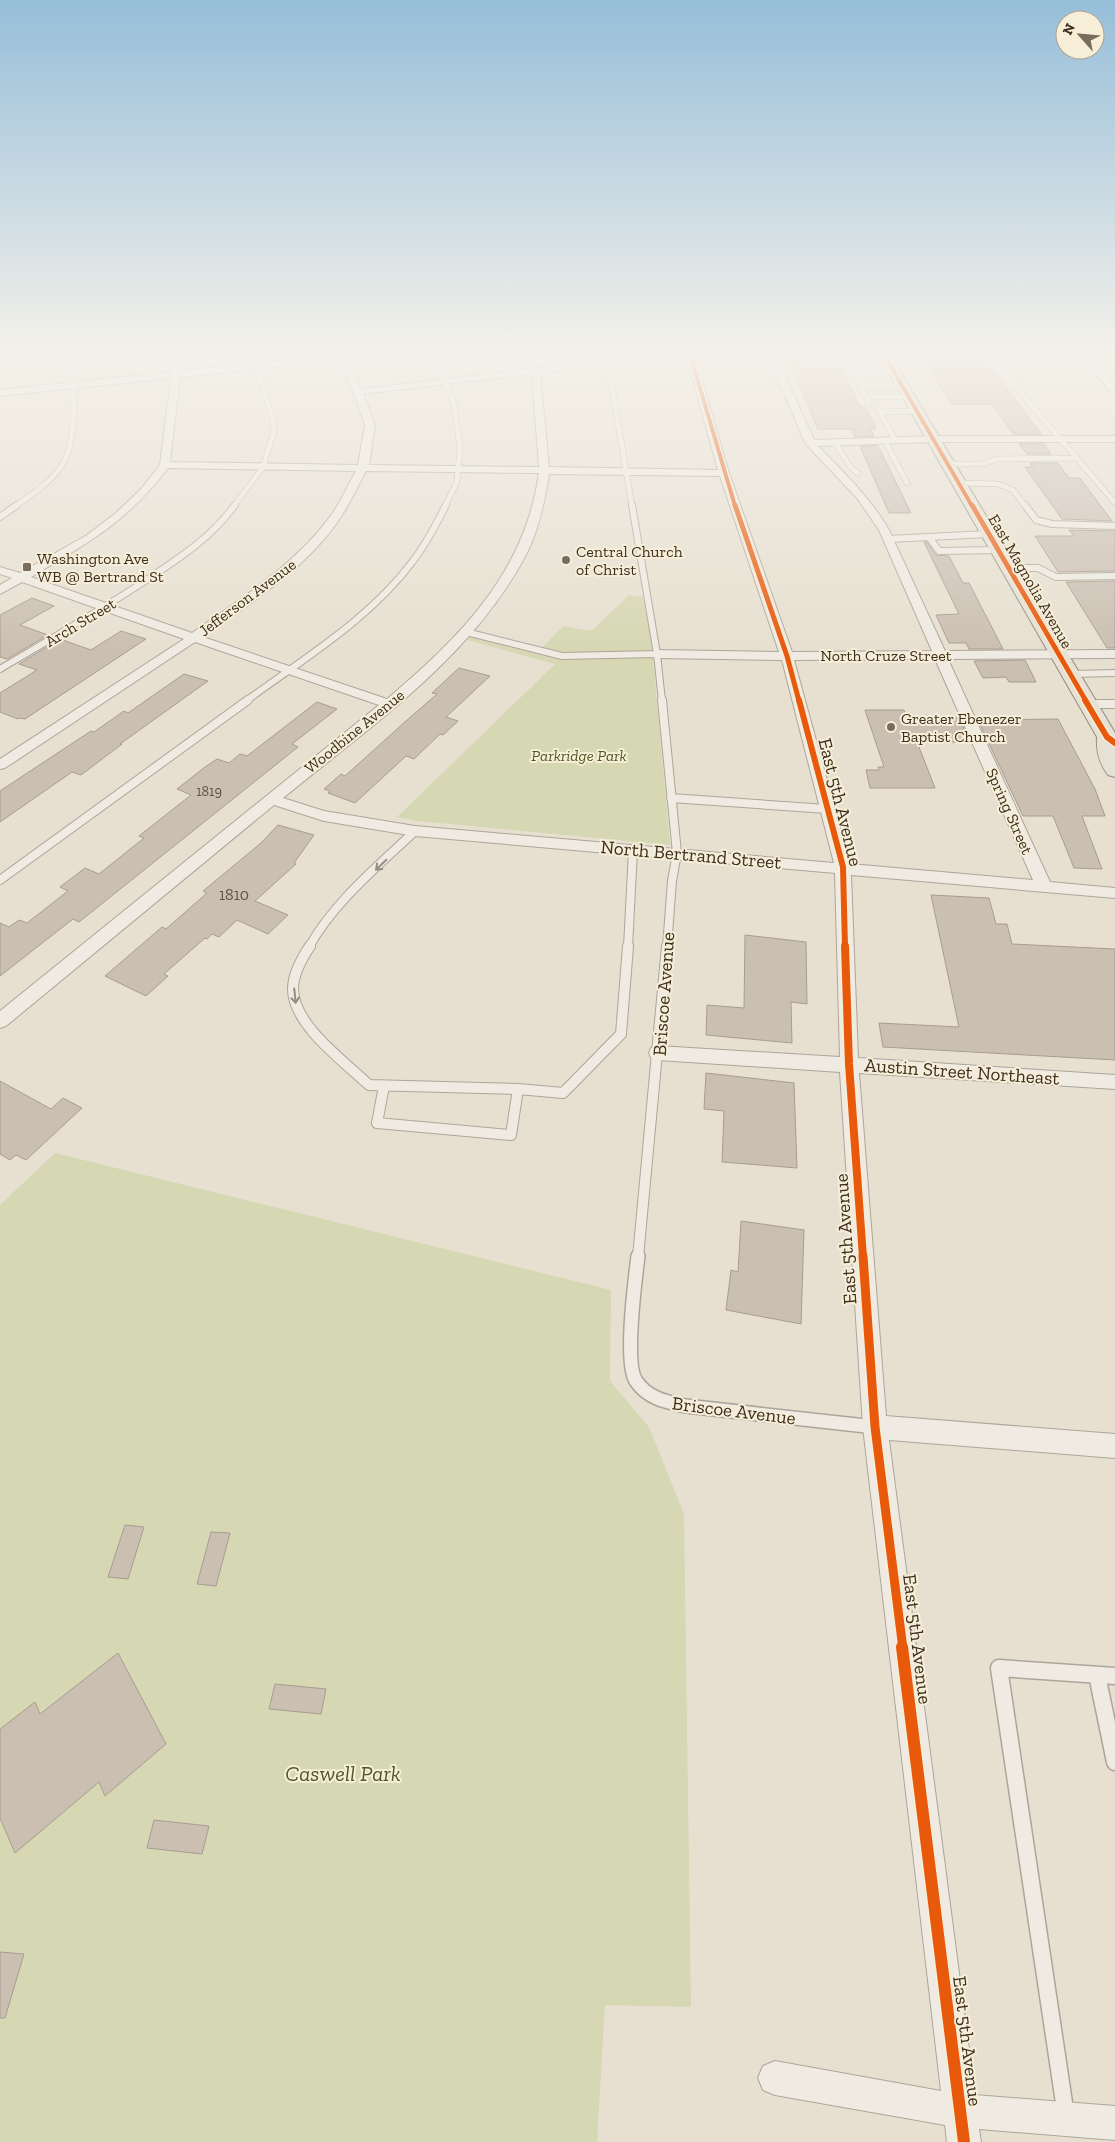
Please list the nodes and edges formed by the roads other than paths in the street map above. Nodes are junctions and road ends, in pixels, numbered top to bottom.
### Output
1 (67, 451) edge
2 (167, 451) edge
3 (268, 451) edge
4 (366, 451) edge
5 (460, 451) edge
6 (542, 451) edge
7 (623, 451) edge
8 (719, 451) edge
9 (818, 451) edge
10 (841, 451) edge
11 (894, 451) edge
12 (940, 451) edge
13 (1071, 451) edge
14 (1077, 458) junction
15 (165, 464) junction
16 (948, 464) junction
17 (263, 467) junction
18 (363, 468) junction
19 (459, 470) junction
20 (544, 471) junction
21 (626, 472) junction
22 (724, 473) junction
23 (858, 473) dead end
24 (907, 483) dead end
25 (959, 483) junction
26 (1115, 503) edge
27 (0, 517) edge
28 (1115, 526) edge
29 (987, 534) junction
30 (929, 537) junction
31 (888, 539) junction
32 (998, 550) junction
33 (1009, 568) junction
34 (0, 570) edge
35 (1115, 576) edge
36 (22, 578) junction
37 (0, 590) edge
38 (107, 606) junction
39 (466, 632) junction
40 (195, 637) junction
41 (657, 654) junction
42 (940, 654) junction
43 (1058, 654) junction
44 (1115, 654) edge
45 (787, 656) junction
46 (0, 670) edge
47 (289, 671) junction
48 (1115, 673) edge
49 (1070, 674) junction
50 (390, 704) junction
51 (1088, 704) junction
52 (1115, 704) edge
53 (1113, 741) edge
54 (0, 765) edge
55 (1115, 771) edge
56 (671, 798) junction
57 (271, 799) junction
58 (828, 809) junction
59 (415, 831) junction
60 (633, 850) junction
61 (677, 853) junction
62 (843, 867) junction
63 (0, 880) edge
64 (1043, 885) junction
65 (1115, 892) edge
66 (0, 1021) edge
67 (658, 1053) junction
68 (849, 1064) junction
69 (1115, 1082) edge
70 (384, 1086) junction
71 (518, 1090) junction
72 (875, 1427) junction
73 (1115, 1446) edge
74 (1097, 1675) junction
75 (1115, 1676) edge
76 (1115, 1762) edge
77 (775, 2078) dead end
78 (1066, 2119) junction
79 (1115, 2123) edge
80 (962, 2126) edge

1 - 27 lane
2 - 15 street
3 - 17 lane, Arch Street
4 - 18 street, Jefferson Avenue
5 - 19 lane
6 - 20 street, Woodbine Avenue
7 - 21 lane, Briscoe Avenue
8 - 22 street, East 5th Avenue
9 - 31 street
10 - 23 lane
11 - 24 lane
12 - 16 main road, East Magnolia Avenue
13 - 14 lane
14 - 16 lane
14 - 26 lane
15 - 17 street
15 - 36 street
16 - 25 main road, East Magnolia Avenue
17 - 18 street
17 - 38 lane, Arch Street
18 - 19 street
18 - 40 street, Jefferson Avenue
19 - 20 street
19 - 47 lane
20 - 21 street
20 - 39 street, Woodbine Avenue
21 - 22 street
21 - 41 lane, Briscoe Avenue
22 - 45 street, East 5th Avenue
25 - 28 lane
25 - 29 main road, East Magnolia Avenue
29 - 30 lane
29 - 32 main road, East Magnolia Avenue
30 - 31 lane
30 - 32 lane
31 - 42 street
32 - 33 main road, East Magnolia Avenue
33 - 35 lane
33 - 43 main road, East Magnolia Avenue
34 - 36 street
36 - 37 street
36 - 38 street
38 - 40 street
38 - 46 lane, Arch Street
39 - 41 lane
39 - 50 street, Woodbine Avenue
40 - 47 street
40 - 54 street, Jefferson Avenue
41 - 45 street, North Cruze Street
41 - 56 lane, Briscoe Avenue
42 - 43 street, North Cruze Street
42 - 45 street, North Cruze Street
42 - 64 street, Spring Street
43 - 44 street, North Cruze Street
43 - 49 main road, East Magnolia Avenue
45 - 58 street, East 5th Avenue
47 - 50 street
47 - 63 lane
48 - 49 lane
49 - 51 main road, East Magnolia Avenue
50 - 57 street, Woodbine Avenue
51 - 52 lane
51 - 53 main road, East Magnolia Avenue
53 - 55 main road, East Magnolia Avenue
56 - 58 lane
56 - 61 lane, Briscoe Avenue
57 - 59 street, North Bertrand Street
57 - 66 street, Woodbine Avenue
58 - 62 street, East 5th Avenue
59 - 60 street, North Bertrand Street
59 -> 70 lane
60 - 61 street, North Bertrand Street
60 - 71 lane
61 - 62 street, North Bertrand Street
61 - 67 lane, Briscoe Avenue
62 - 64 street, North Bertrand Street
62 - 68 street, East 5th Avenue
64 - 65 street, North Bertrand Street
67 - 68 street, Austin Street Northeast
67 - 72 lane, Briscoe Avenue
68 - 69 street, Austin Street Northeast
68 - 72 street, East 5th Avenue
70 - 71 lane
70 - 71 lane
72 - 73 street
72 - 80 street, East 5th Avenue
74 - 75 lane
74 - 76 lane
74 - 78 lane
77 - 80 street
78 - 79 street
78 - 80 street

